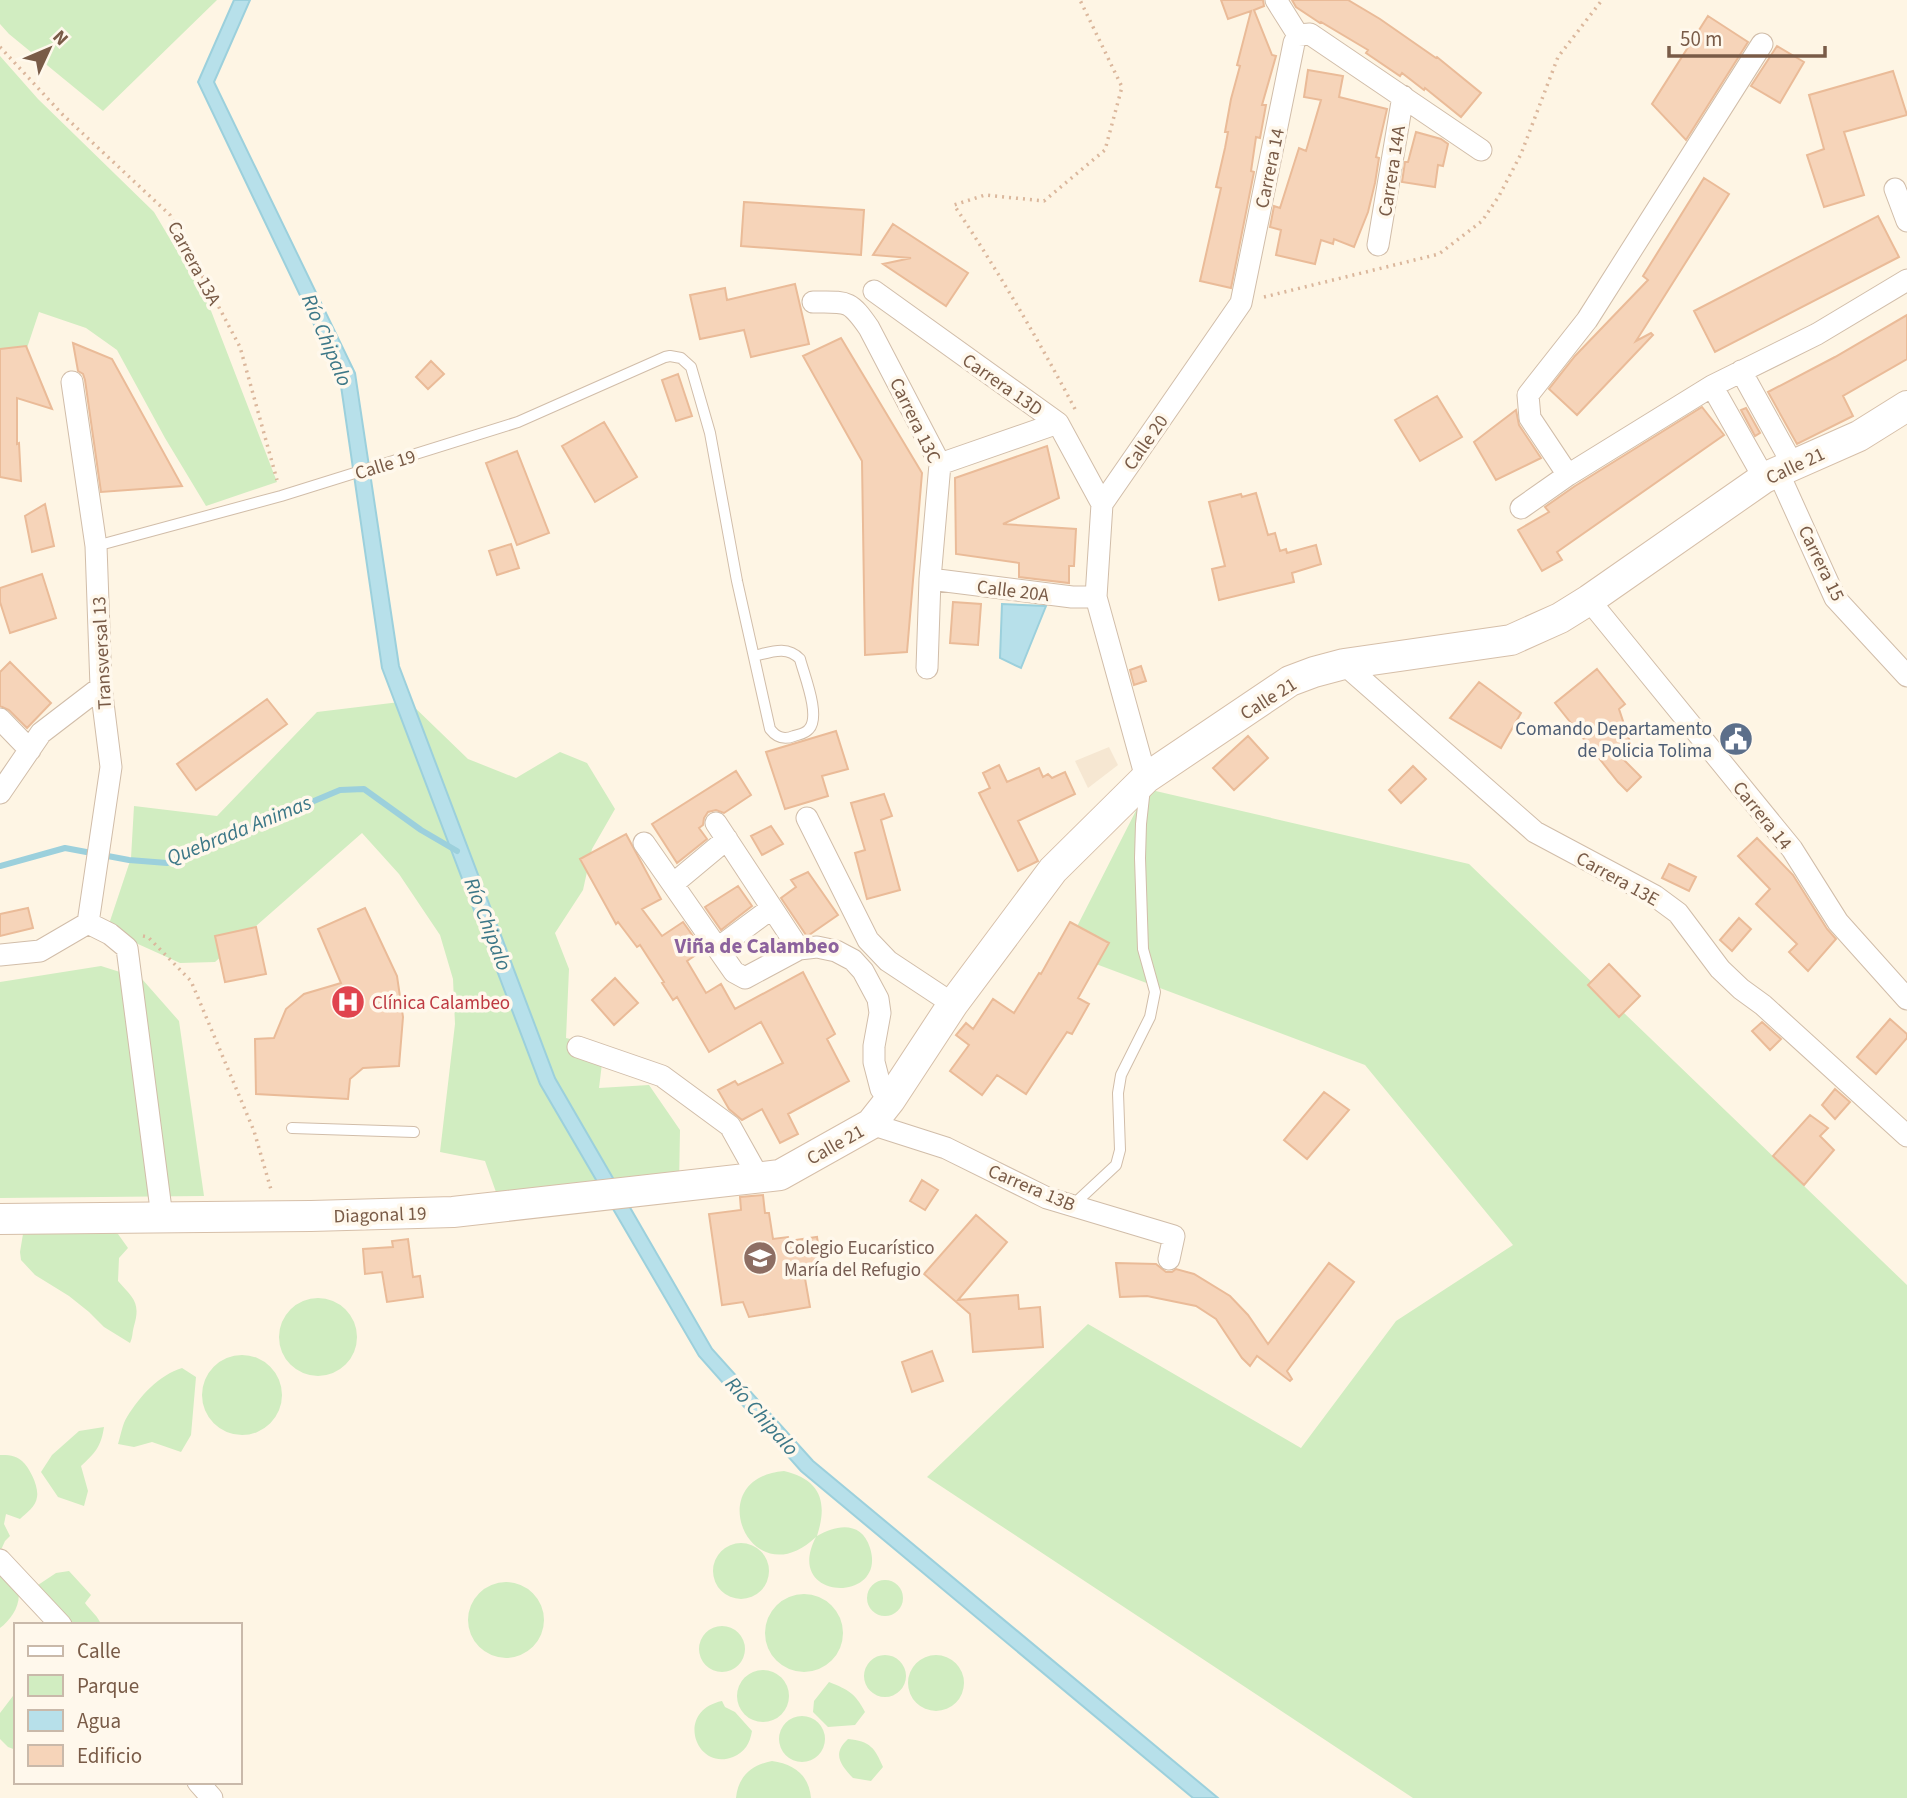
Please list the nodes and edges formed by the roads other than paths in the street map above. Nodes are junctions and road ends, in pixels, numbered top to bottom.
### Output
1 (1276, 0) edge
2 (1298, 34) junction
3 (1762, 44) dead end
4 (1403, 96) junction
5 (1481, 150) dead end
6 (1895, 189) dead end
7 (1907, 221) edge
8 (1378, 245) dead end
9 (1907, 281) edge
10 (874, 291) dead end
11 (813, 302) dead end
12 (1241, 303) joint
13 (1741, 371) junction
14 (72, 382) dead end
15 (1712, 386) junction
16 (1907, 406) edge
17 (1058, 423) junction
18 (940, 464) junction
19 (1778, 472) junction
20 (1568, 475) junction
21 (1102, 504) junction
22 (1521, 508) dead end
23 (96, 547) junction
24 (930, 579) junction
25 (1096, 597) junction
26 (1589, 600) junction
27 (754, 656) junction
28 (1345, 664) junction
29 (927, 668) dead end
30 (1907, 676) edge
31 (101, 687) junction
32 (0, 719) edge
33 (30, 750) junction
34 (1146, 778) junction
35 (0, 793) edge
36 (807, 818) dead end
37 (644, 843) dead end
38 (673, 884) junction
39 (772, 908) junction
40 (88, 923) junction
41 (718, 948) junction
42 (799, 949) junction
43 (0, 956) edge
44 (1907, 999) edge
45 (953, 1004) junction
46 (578, 1047) dead end
47 (890, 1100) junction
48 (871, 1124) junction
49 (292, 1128) dead end
50 (414, 1132) dead end
51 (1907, 1136) edge
52 (759, 1178) junction
53 (1073, 1206) junction
54 (162, 1217) junction
55 (0, 1219) edge
56 (1169, 1259) dead end
57 (0, 1560) edge
58 (59, 1623) edge
59 (200, 1784) edge
60 (212, 1798) edge

1 - 2 street
2 - 4 street
2 - 12 street, Carrera 14
3 - 20 street
4 - 5 street
4 - 8 street, Carrera 14A
6 - 7 street
9 - 13 street
10 - 17 street, Carrera 13D
11 - 18 street, Carrera 13C
12 - 21 street, Calle 20
13 - 15 street
13 - 19 street
14 - 23 street, Transversal 13
15 - 19 street
15 - 20 street
16 - 19 street, Calle 21
17 - 18 street
17 - 21 street, Carrera 13D
18 - 24 street, Carrera 13C
19 - 26 street, Calle 21
19 - 30 street, Carrera 15
20 - 22 street
21 - 25 street
23 - 27 lane, Calle 19
23 - 31 street, Transversal 13
24 - 25 street, Calle 20A
24 - 29 street, Carrera 13C
25 - 34 street
26 - 28 street, Calle 21
26 - 44 street, Carrera 14
27 - 27 lane
28 - 34 street, Calle 21
28 - 51 street, Carrera 13E
31 - 33 street
31 - 40 street, Transversal 13
32 - 33 street
33 - 35 street
34 - 45 street, Calle 21
34 - 53 lane
36 - 45 street
37 - 38 street
38 - 39 street
38 - 41 street
39 - 41 street
39 - 42 street
40 - 43 street
40 - 54 street
41 - 42 street
42 - 47 street
45 - 47 street, Calle 21
46 - 52 street
47 - 48 street, Calle 21
48 - 52 street, Calle 21
48 - 53 street, Carrera 13B
49 - 50 lane
52 - 54 street, Diagonal 19
53 - 56 street, Carrera 13B
54 - 55 street, Diagonal 19
57 - 58 street
59 - 60 street

